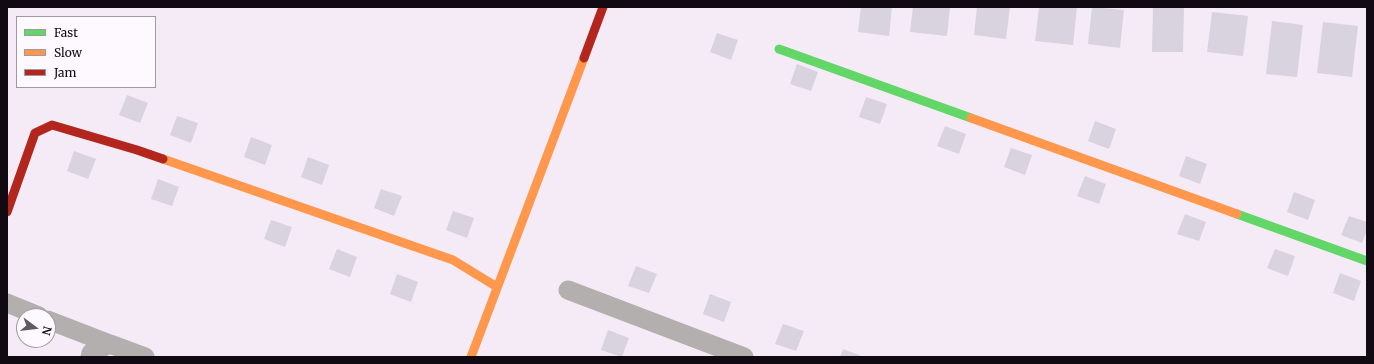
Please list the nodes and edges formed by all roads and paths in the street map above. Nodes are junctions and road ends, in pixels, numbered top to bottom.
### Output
1 (603, 7) edge
2 (779, 49) dead end
3 (7, 212) edge
4 (1367, 260) edge
5 (497, 287) junction
6 (568, 290) dead end
7 (7, 303) edge
8 (19, 308) edge
9 (56, 323) edge
10 (110, 344) junction
11 (90, 357) edge
12 (146, 357) edge
13 (471, 357) edge
14 (744, 357) edge

1 - 5 street
2 - 4 street
3 - 5 street
5 - 13 street
6 - 14 street
7 - 8 street
9 - 10 street
10 - 11 street
10 - 12 street

